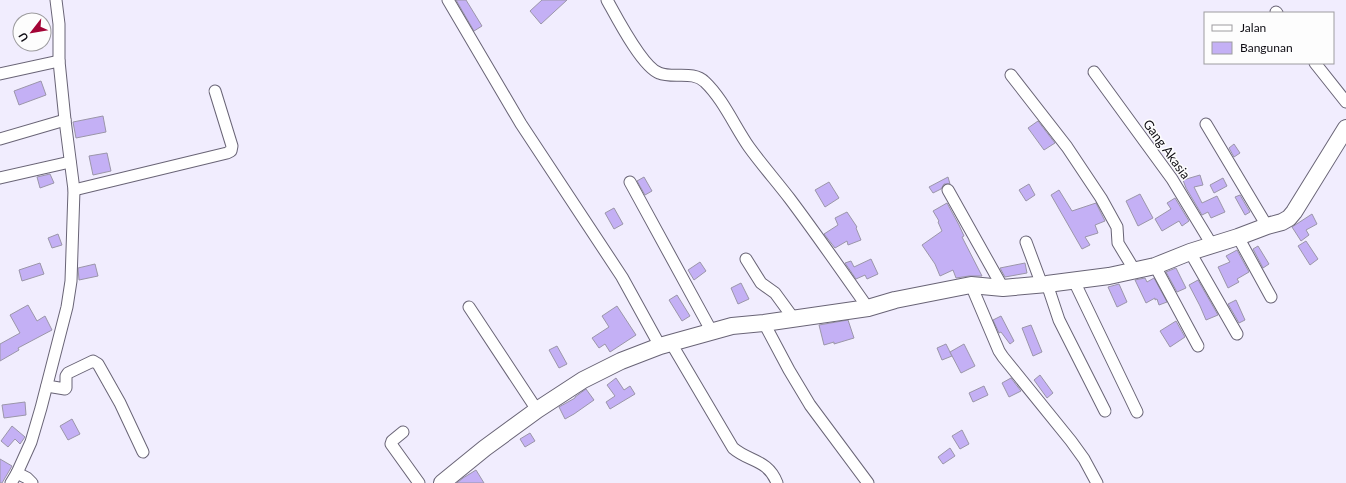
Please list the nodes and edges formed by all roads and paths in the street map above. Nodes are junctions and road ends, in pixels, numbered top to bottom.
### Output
1 (56, 0) edge
2 (448, 0) edge
3 (607, 0) edge
4 (59, 61) junction
5 (1316, 64) edge
6 (1094, 72) dead end
7 (0, 74) edge
8 (1011, 75) dead end
9 (215, 91) dead end
10 (1346, 102) edge
11 (65, 120) junction
12 (1206, 124) dead end
13 (1346, 128) edge
14 (0, 139) edge
15 (70, 162) junction
16 (0, 178) edge
17 (630, 182) dead end
18 (74, 190) junction
19 (948, 190) dead end
20 (1267, 226) junction
21 (1238, 238) junction
22 (1026, 242) dead end
23 (1212, 246) junction
24 (1190, 252) junction
25 (746, 259) dead end
26 (1155, 266) junction
27 (1135, 271) junction
28 (1074, 281) junction
29 (1044, 284) junction
30 (971, 285) junction
31 (1003, 288) junction
32 (1270, 297) dead end
33 (469, 307) dead end
34 (868, 308) junction
35 (794, 319) junction
36 (764, 324) junction
37 (712, 332) junction
38 (1236, 334) dead end
39 (666, 344) junction
40 (1198, 346) dead end
41 (47, 386) junction
42 (537, 410) junction
43 (1105, 411) dead end
44 (1137, 412) dead end
45 (403, 432) dead end
46 (143, 452) dead end
47 (17, 473) junction
48 (11, 483) edge
49 (32, 483) edge
50 (419, 483) edge
51 (442, 483) edge
52 (777, 483) edge
53 (868, 483) edge
54 (1097, 483) edge

1 - 4 street
2 - 39 street
3 - 34 street
4 - 7 street
4 - 11 street
5 - 10 street
6 - 23 street, Gang Akasia
8 - 27 street
9 - 18 street
11 - 14 street
11 - 15 street
12 - 20 street
13 - 20 main road
15 - 16 street
15 - 18 street
17 - 37 street
18 - 41 street
19 - 31 street
20 - 21 main road
21 - 23 main road
21 - 32 street
22 - 29 street
23 - 24 main road
24 - 26 main road
24 - 38 street
25 - 35 street
26 - 27 main road
26 - 40 street
27 - 28 main road
28 - 29 main road
28 - 44 street
29 - 31 main road
29 - 43 street
30 - 31 main road
30 - 34 main road
30 - 54 street
33 - 42 street
34 - 35 main road
35 - 36 main road
36 - 37 main road
36 - 53 street
37 - 39 main road
39 - 42 main road
39 - 52 street
41 - 46 street
41 - 47 street
42 - 51 main road
45 - 50 street
47 - 48 street
47 - 49 street

